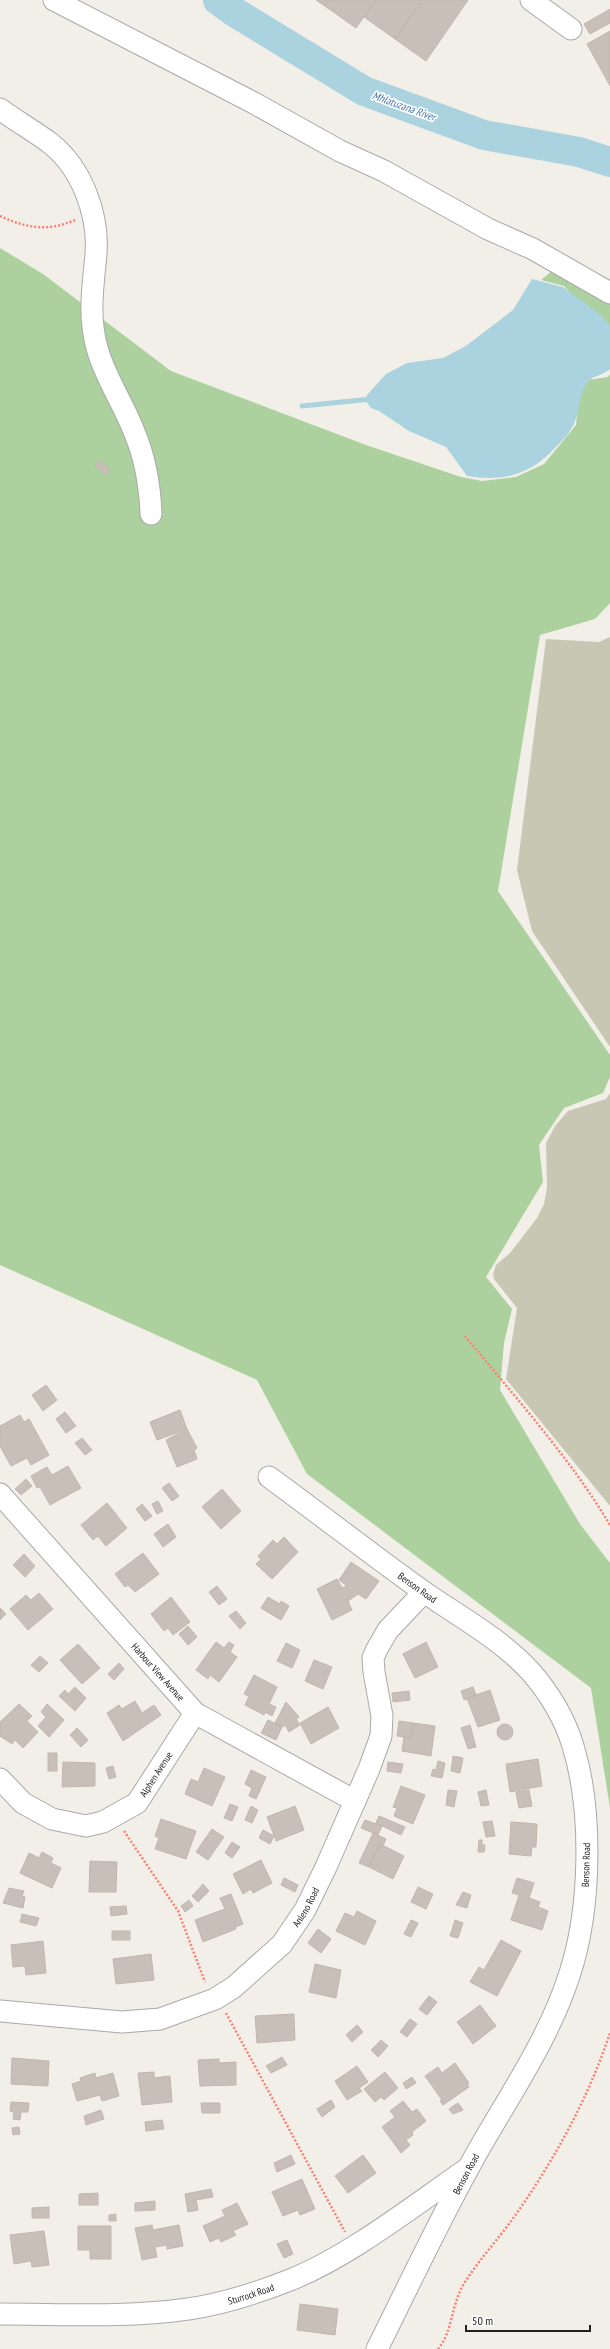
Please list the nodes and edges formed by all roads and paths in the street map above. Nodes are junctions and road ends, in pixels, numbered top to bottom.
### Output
1 (54, 0) edge
2 (532, 0) edge
3 (571, 29) dead end
4 (0, 109) edge
5 (91, 212) junction
6 (0, 216) edge
7 (610, 293) edge
8 (152, 514) dead end
9 (465, 1336) dead end
10 (269, 1477) dead end
11 (0, 1494) edge
12 (610, 1525) edge
13 (424, 1592) junction
14 (195, 1714) junction
15 (0, 1779) edge
16 (355, 1801) junction
17 (116, 1817) junction
18 (215, 1999) junction
19 (0, 2011) edge
20 (610, 2033) edge
21 (469, 2167) junction
22 (353, 2246) junction
23 (0, 2314) edge
24 (377, 2349) edge
25 (438, 2349) edge

1 - 7 street
2 - 3 street
4 - 5 street
5 - 6 path
5 - 8 street
9 - 12 path
10 - 13 street, Benson Road
11 - 14 street, Harbour View Avenue
13 - 16 street, Anleno Road
13 - 21 street, Benson Road
14 - 16 street, Harbour View Avenue
14 - 17 street, Alphen Avenue
15 - 17 street, Alphen Avenue
16 - 18 street, Anleno Road
17 - 18 path
18 - 19 street, Anleno Road
18 - 22 path
20 - 25 path
21 - 22 street, Sturrock Road
21 - 24 street, Benson Road
22 - 23 street, Sturrock Road

